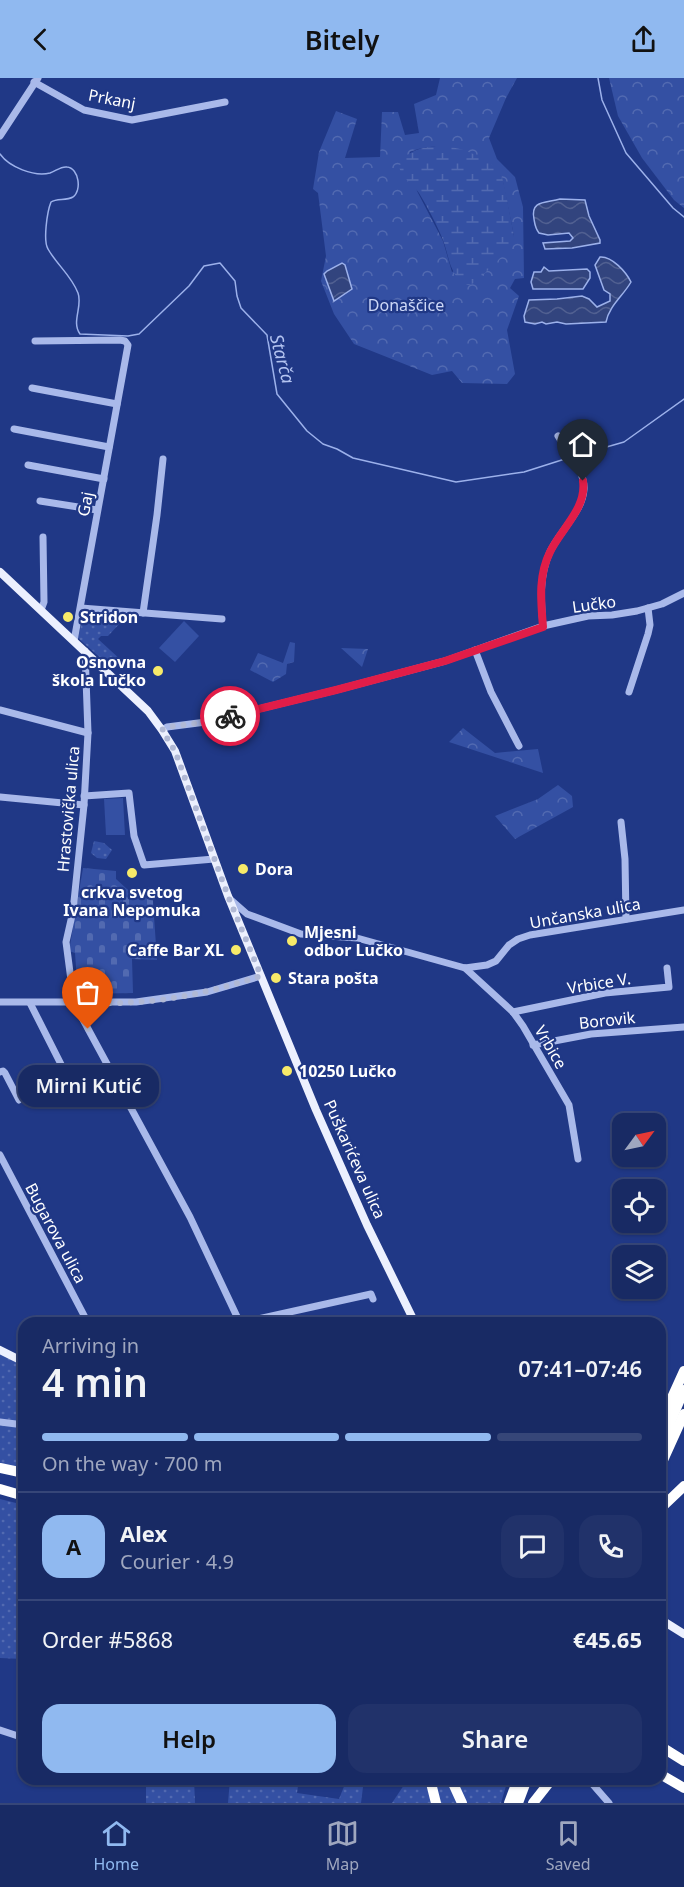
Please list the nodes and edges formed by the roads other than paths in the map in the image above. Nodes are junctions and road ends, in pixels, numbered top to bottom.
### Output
1 (36, 80) edge
2 (225, 102) dead end
3 (0, 136) edge
4 (35, 341) dead end
5 (32, 388) dead end
6 (117, 404) junction
7 (14, 429) dead end
8 (558, 436) dead end
9 (109, 447) junction
10 (164, 459) dead end
11 (28, 465) dead end
12 (104, 479) junction
13 (40, 501) dead end
14 (97, 510) junction
15 (43, 537) dead end
16 (0, 572) edge
17 (684, 593) edge
18 (81, 608) junction
19 (648, 608) junction
20 (41, 610) junction
21 (143, 613) junction
22 (222, 619) dead end
23 (543, 627) junction
24 (74, 641) junction
25 (475, 650) junction
26 (85, 651) junction
27 (629, 692) dead end
28 (0, 710) edge
29 (162, 730) junction
30 (88, 733) junction
31 (519, 746) dead end
32 (84, 796) junction
33 (0, 797) edge
34 (84, 805) junction
35 (621, 822) dead end
36 (213, 859) junction
37 (228, 896) junction
38 (684, 910) edge
39 (255, 917) junction
40 (626, 919) junction
41 (241, 925) junction
42 (465, 968) junction
43 (667, 968) dead end
44 (261, 976) junction
45 (0, 1002) edge
46 (30, 1003) junction
47 (74, 1003) junction
48 (513, 1012) junction
49 (684, 1028) edge
50 (533, 1045) junction
51 (0, 1072) edge
52 (71, 1084) dead end
53 (19, 1100) dead end
54 (0, 1155) edge
55 (578, 1159) dead end
56 (372, 1299) dead end
57 (85, 1317) edge
58 (237, 1317) edge
59 (267, 1317) edge
60 (412, 1317) edge
61 (0, 1350) edge
62 (18, 1359) edge
63 (684, 1371) edge
64 (684, 1390) edge
65 (666, 1411) edge
66 (684, 1414) edge
67 (0, 1422) edge
68 (18, 1424) edge
69 (666, 1432) edge
70 (666, 1454) edge
71 (0, 1468) edge
72 (18, 1472) edge
73 (0, 1474) edge
74 (18, 1478) edge
75 (0, 1484) edge
76 (684, 1486) edge
77 (18, 1488) edge
78 (0, 1489) edge
79 (18, 1494) edge
80 (666, 1504) edge
81 (666, 1623) edge
82 (684, 1634) edge
83 (0, 1730) edge
84 (18, 1736) edge
85 (666, 1750) edge
86 (666, 1758) edge
87 (684, 1761) edge
88 (684, 1768) edge
89 (666, 1771) edge
90 (679, 1781) edge
91 (432, 1785) edge
92 (454, 1785) edge
93 (509, 1785) edge
94 (516, 1785) edge
95 (525, 1785) edge
96 (547, 1785) edge
97 (593, 1785) edge
98 (684, 1788) edge
99 (684, 1796) edge
100 (436, 1803) edge
101 (462, 1803) edge
102 (504, 1803) edge
103 (509, 1803) edge
104 (518, 1803) edge
105 (533, 1803) edge
106 (609, 1803) edge

1 - 2 street, Prkanj
1 - 3 street, Prkanj
4 - 6 street, Gaj
5 - 6 street
6 - 9 street, Gaj
7 - 9 street
8 - 23 street
9 - 12 street, Gaj
10 - 21 street
11 - 12 street
12 - 14 street, Gaj
13 - 14 street
14 - 18 street, Gaj
15 - 20 street
16 - 20 main road, Puškarićeva ulica
17 - 19 street, Lučko
18 - 21 street
18 - 24 street, Gaj
19 - 23 street, Lučko
19 - 27 street
20 - 24 main road, Puškarićeva ulica
21 - 22 street
23 - 25 street, Lučko
24 - 26 main road, Puškarićeva ulica
25 - 29 street, Lučko
25 - 31 street
26 - 29 main road, Puškarićeva ulica
26 - 30 street, Hrastovička ulica
28 - 30 street
29 - 36 main road, Puškarićeva ulica
30 - 32 street, Hrastovička ulica
32 - 34 street, Hrastovička ulica
32 - 36 street
33 - 34 street
34 - 47 street, Hrastovička ulica
35 - 40 street
36 - 37 main road, Puškarićeva ulica
37 - 39 street, Unčanska ulica
37 - 41 main road, Puškarićeva ulica
38 - 40 street, Unčanska ulica
39 - 41 street
39 - 42 street, Unčanska ulica
40 - 42 street, Unčanska ulica
41 - 44 main road, Puškarićeva ulica
42 - 48 street, Vrbice
43 - 48 street, Vrbice V.
44 - 47 street
44 - 60 main road, Puškarićeva ulica
45 - 46 street
46 - 47 street
46 - 52 street
47 - 58 street, Hrastovička ulica
48 - 50 street, Vrbice
49 - 50 street, Borovik
50 - 55 street, Vrbice
51 - 53 street
54 - 57 street, Bugarova ulica
56 - 59 street
61 - 62 main road
63 - 65 highway
64 - 69 highway
66 - 70 highway
67 - 68 street
71 - 72 highway
73 - 74 highway
75 - 77 highway
76 - 80 highway
78 - 79 highway
81 - 82 main road
83 - 84 street
85 - 87 highway
86 - 88 highway
89 - 90 highway
90 - 98 highway
90 - 99 highway
91 - 100 highway
92 - 101 highway
93 - 102 highway
94 - 103 highway
95 - 104 highway
96 - 105 highway
97 - 106 street

